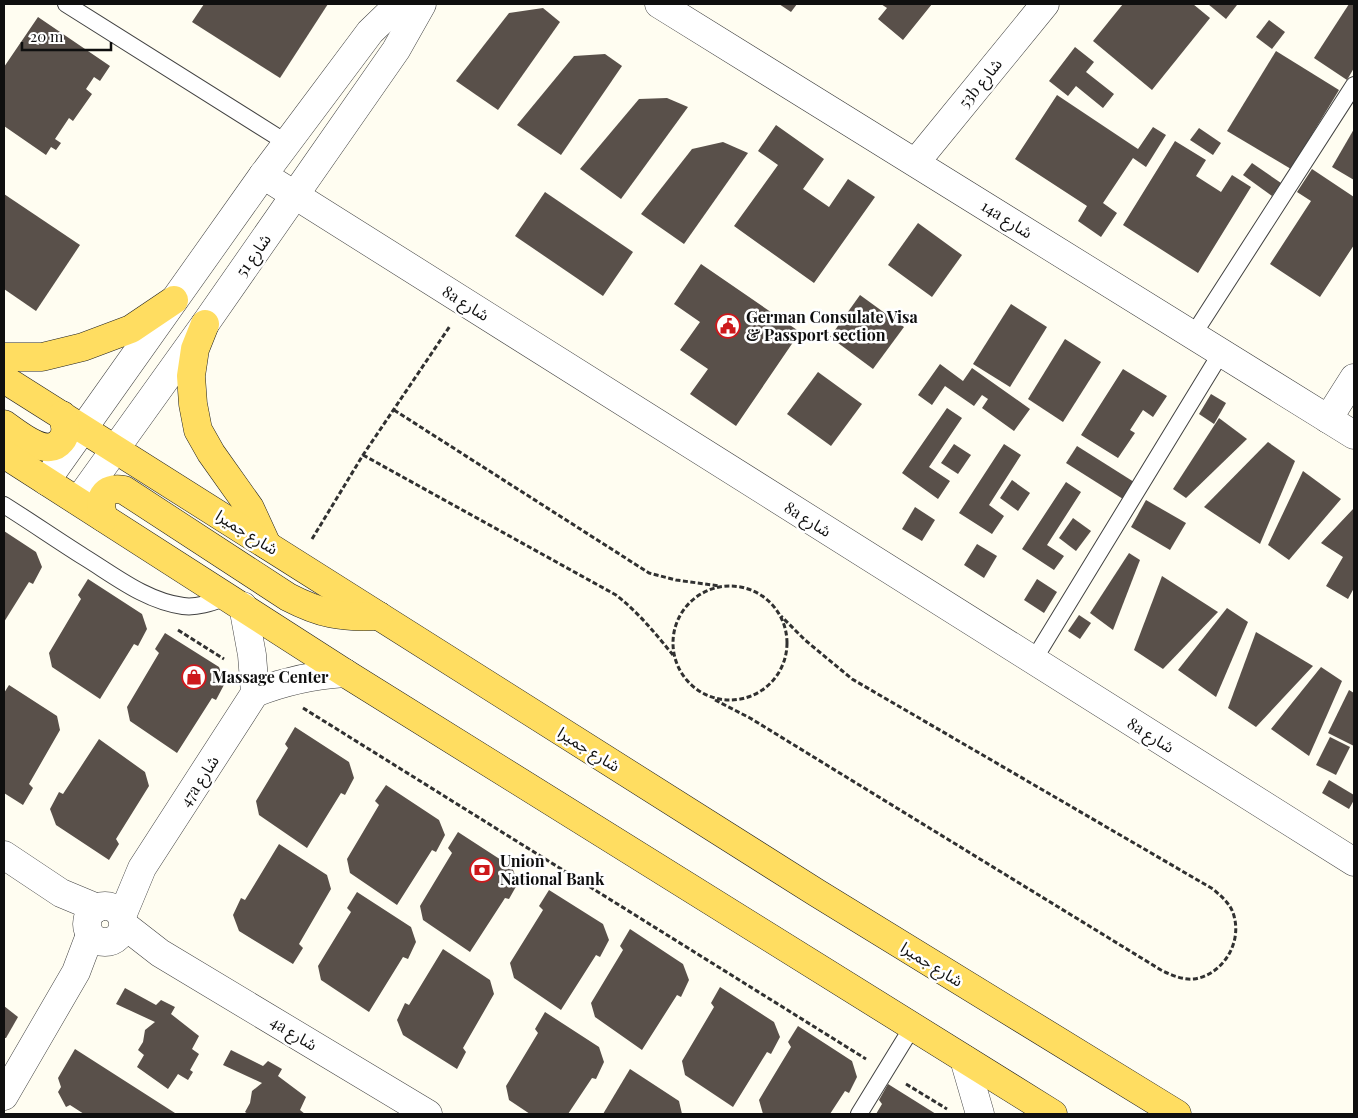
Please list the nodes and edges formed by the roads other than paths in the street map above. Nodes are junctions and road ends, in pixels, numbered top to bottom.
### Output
1 (66, 4) edge
2 (399, 4) edge
3 (422, 4) edge
4 (659, 4) edge
5 (1045, 4) edge
6 (1354, 85) edge
7 (287, 143) junction
8 (916, 162) junction
9 (263, 174) junction
10 (295, 194) junction
11 (174, 300) junction
12 (205, 324) junction
13 (1193, 336) junction
14 (1222, 353) junction
15 (4, 357) edge
16 (1354, 378) edge
17 (4, 379) edge
18 (1328, 419) junction
19 (72, 422) junction
20 (4, 424) edge
21 (1354, 435) edge
22 (115, 450) junction
23 (4, 454) edge
24 (46, 481) junction
25 (78, 501) junction
26 (4, 505) edge
27 (104, 518) junction
28 (267, 545) junction
29 (235, 601) junction
30 (379, 616) junction
31 (1033, 661) junction
32 (346, 673) junction
33 (255, 693) junction
34 (4, 855) edge
35 (1354, 862) edge
36 (106, 924) junction
37 (913, 1026) junction
38 (964, 1058) junction
39 (4, 1096) edge
40 (428, 1114) edge
41 (859, 1114) edge
42 (980, 1114) edge
43 (1053, 1114) edge
44 (1177, 1114) edge

1 - 7 lane
2 - 7 street
3 - 10 street, شارع 51
4 - 8 street, 14a شارع
5 - 8 street, 53b شارع
6 - 13 lane
7 - 9 street
8 - 13 street, 14a شارع
9 - 10 street, 8a شارع
9 - 11 street
10 - 12 street, شارع 51
10 - 31 street, 8a شارع
11 - 15 main road
11 - 19 street
12 - 22 street, شارع 51
12 - 28 main road
13 - 14 street, 14a شارع
14 - 18 street, 14a شارع
14 - 31 lane
16 - 18 street
17 - 19 main road, شارع جميرا
18 - 21 street, 14a شارع
19 - 20 main road
19 - 22 main road, شارع جميرا
19 - 24 street
22 - 25 street, شارع 51
22 - 28 main road, شارع جميرا
23 - 24 main road
24 - 25 main road
25 - 27 main road
26 - 29 lane
27 - 29 main road
27 - 30 main road
28 - 30 main road, شارع جميرا
29 - 32 main road
29 - 33 street
30 - 44 main road, شارع جميرا
31 - 35 street, 8a شارع
32 - 33 street
32 - 37 main road
33 - 36 street, 47a شارع
34 - 36 street, 4a شارع
36 - 39 street, 47a شارع
36 - 40 street, 4a شارع
37 - 38 main road
37 - 41 lane
38 - 42 street
38 - 43 main road

